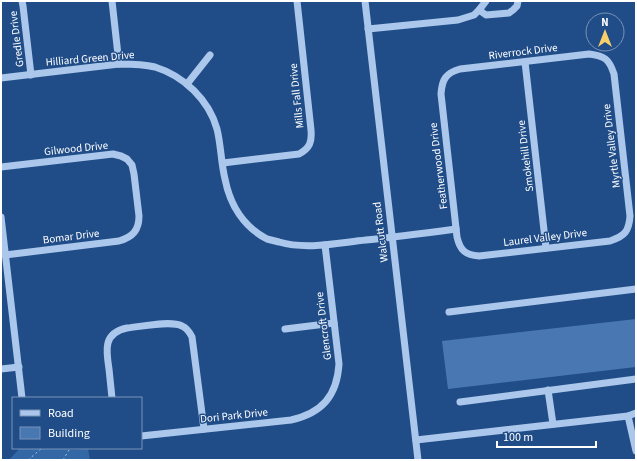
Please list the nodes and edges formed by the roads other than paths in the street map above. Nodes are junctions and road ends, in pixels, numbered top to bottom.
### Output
1 (22, 1) edge
2 (112, 1) edge
3 (297, 1) edge
4 (365, 1) edge
5 (486, 1) edge
6 (518, 1) edge
7 (479, 10) junction
8 (368, 29) junction
9 (210, 56) dead end
10 (606, 58) joint
11 (525, 62) junction
12 (119, 64) junction
13 (31, 75) junction
14 (445, 77) joint
15 (1, 78) edge
16 (187, 84) junction
17 (223, 164) junction
18 (1, 167) edge
19 (1, 217) edge
20 (456, 229) junction
21 (135, 231) joint
22 (625, 233) joint
23 (392, 237) junction
24 (325, 245) junction
25 (546, 248) junction
26 (465, 252) joint
27 (6, 255) junction
28 (636, 289) edge
29 (449, 312) dead end
30 (334, 323) junction
31 (285, 329) dead end
32 (18, 367) junction
33 (1, 369) edge
34 (636, 379) edge
35 (548, 390) junction
36 (22, 397) edge
37 (112, 397) edge
38 (325, 402) joint
39 (460, 402) dead end
40 (636, 413) edge
41 (628, 416) junction
42 (552, 424) junction
43 (204, 429) junction
44 (142, 436) edge
45 (416, 440) junction
46 (636, 451) edge
47 (418, 460) edge

1 - 13 street, Gredle Drive
2 - 12 street
3 - 17 street, Mills Fall Drive
4 - 8 street, Walcutt Road
5 - 7 street
6 - 7 street
7 - 8 street
8 - 23 street, Walcutt Road
9 - 16 street
10 - 11 street, Riverrock Drive
10 - 22 street, Myrtle Valley Drive
11 - 14 street, Riverrock Drive
11 - 25 street, Smokehill Drive
12 - 13 street, Hilliard Green Drive
12 - 16 street, Hilliard Green Drive
13 - 15 street, Hilliard Green Drive
14 - 20 street, Featherwood Drive
16 - 17 street, Hilliard Green Drive
17 - 24 street, Hilliard Green Drive
18 - 21 street, Gilwood Drive
19 - 27 street
20 - 23 street, Hilliard Green Drive
20 - 26 street, Featherwood Drive
21 - 27 street, Bomar Drive
22 - 25 street, Laurel Valley Drive
23 - 24 street, Hilliard Green Drive
23 - 45 street, Walcutt Road
24 - 30 street, Glencroft Drive
25 - 26 street, Laurel Valley Drive
27 - 32 street
28 - 29 street
30 - 31 street
30 - 38 street, Glencroft Drive
32 - 33 street
32 - 36 street
34 - 35 street
35 - 39 street
35 - 42 street
37 - 43 street
38 - 43 street, Dori Park Drive
40 - 41 street
41 - 42 street
41 - 46 street
42 - 45 street
43 - 44 street, Dori Park Drive
45 - 47 street, Walcutt Road

